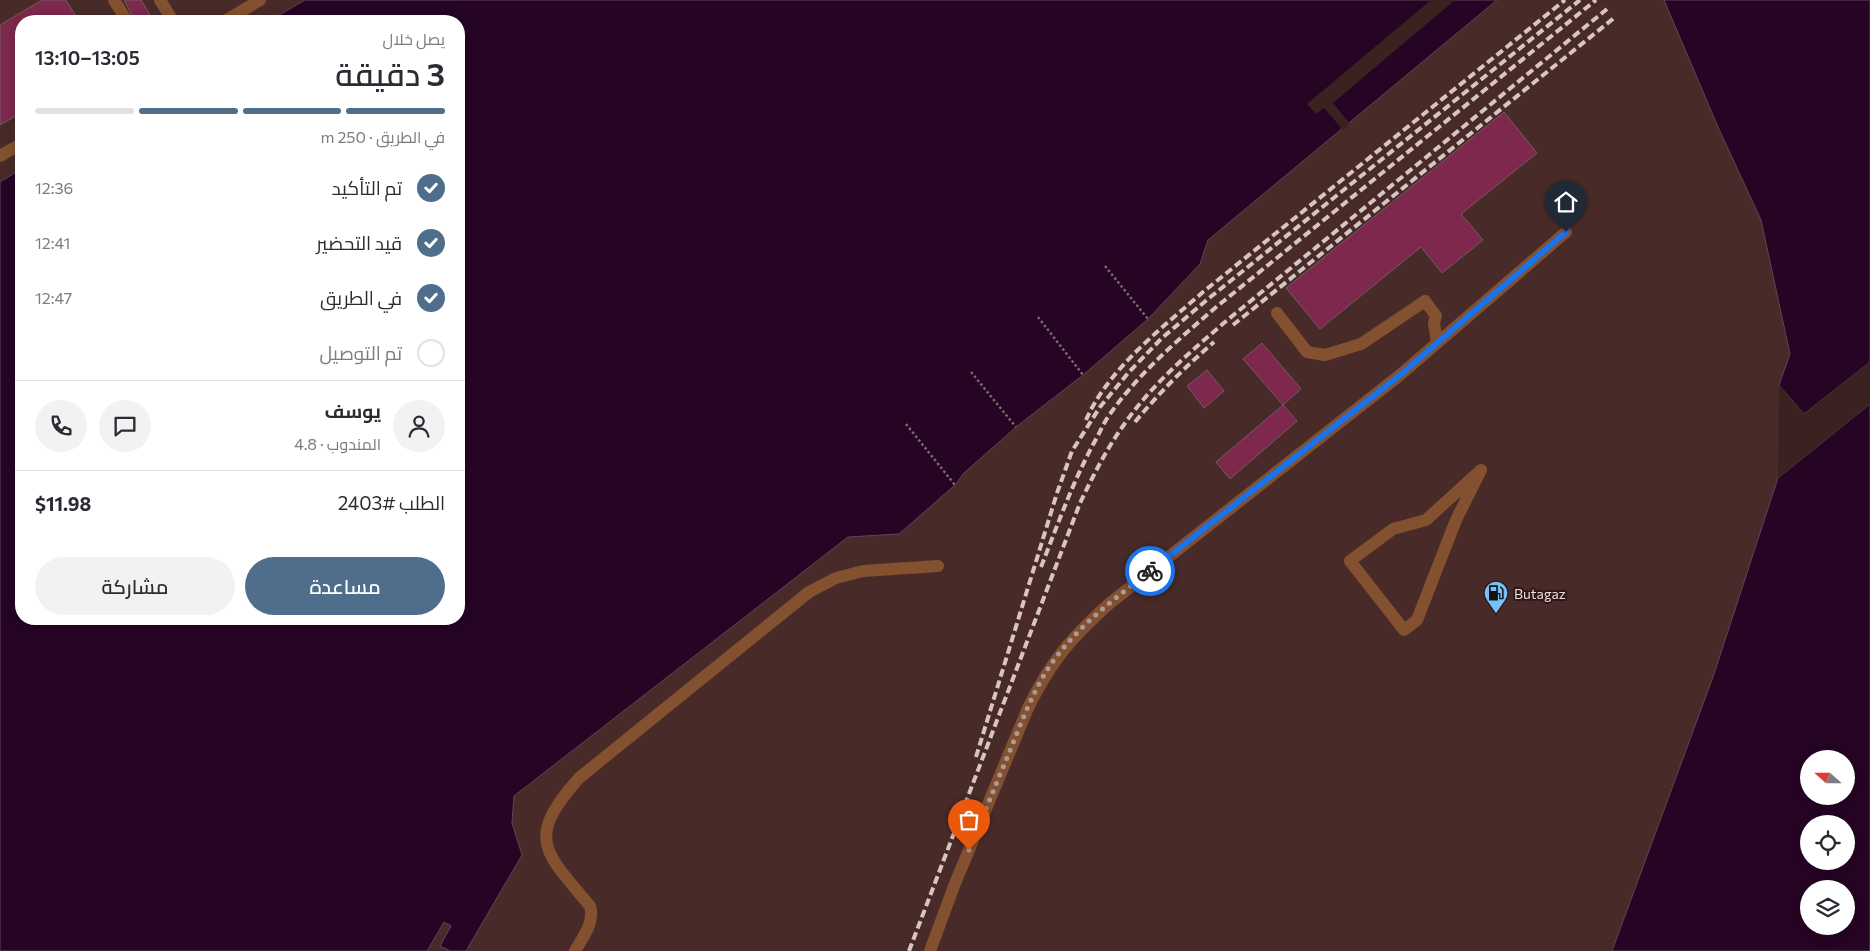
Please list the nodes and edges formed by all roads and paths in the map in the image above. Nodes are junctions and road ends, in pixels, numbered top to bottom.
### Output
1 (114, 0) edge
2 (160, 0) edge
3 (260, 0) edge
4 (123, 15) edge
5 (169, 15) edge
6 (235, 15) edge
7 (15, 147) edge
8 (0, 156) edge
9 (1566, 232) dead end
10 (1105, 266) dead end
11 (1277, 314) dead end
12 (1038, 317) dead end
13 (1148, 319) dead end
14 (1437, 342) junction
15 (971, 372) dead end
16 (1083, 375) dead end
17 (906, 424) dead end
18 (1016, 427) dead end
19 (1481, 470) joint
20 (955, 485) dead end
21 (938, 566) dead end
22 (576, 951) edge
23 (930, 951) edge

1 - 4 street
2 - 5 street
3 - 6 street
7 - 8 street
9 - 14 street
10 - 13 path
11 - 14 street
12 - 16 path
14 - 23 street
15 - 18 path
17 - 20 path
19 - 19 street
21 - 22 street

